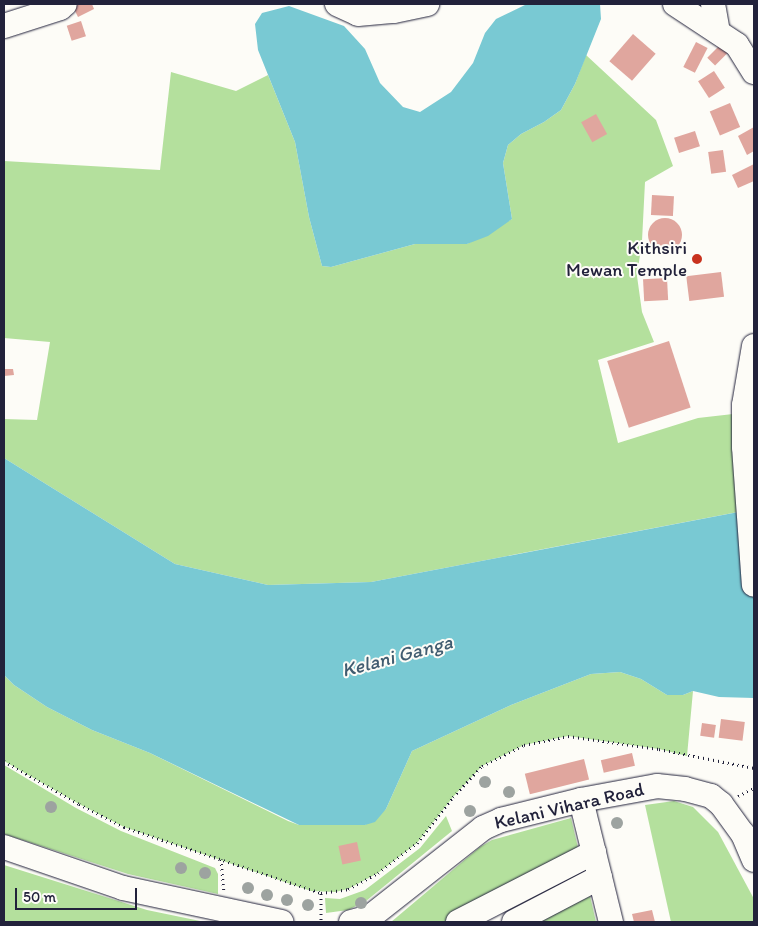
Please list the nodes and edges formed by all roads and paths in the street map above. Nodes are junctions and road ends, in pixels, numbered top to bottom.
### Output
1 (65, 4) edge
2 (337, 4) edge
3 (427, 4) edge
4 (675, 4) edge
5 (713, 4) edge
6 (4, 26) edge
7 (718, 32) junction
8 (754, 72) edge
9 (754, 346) edge
10 (754, 585) edge
11 (4, 761) edge
12 (754, 768) edge
13 (581, 800) junction
14 (4, 846) edge
15 (594, 852) junction
16 (221, 859) junction
17 (754, 860) edge
18 (600, 877) junction
19 (321, 893) junction
20 (229, 916) edge
21 (270, 921) edge
22 (321, 922) edge
23 (351, 922) edge
24 (458, 922) edge
25 (514, 922) edge
26 (611, 922) edge

1 - 6 street
2 - 3 street
4 - 7 street
5 - 7 street
7 - 8 street
9 - 10 street
11 - 16 path
12 - 19 path
13 - 15 street
13 - 17 street, Kelani Vihara Road
13 - 23 street, Kelani Vihara Road
14 - 20 street
15 - 18 street
15 - 24 street
16 - 19 path
16 - 20 path
18 - 25 street
18 - 26 street
19 - 22 path
20 - 21 street

